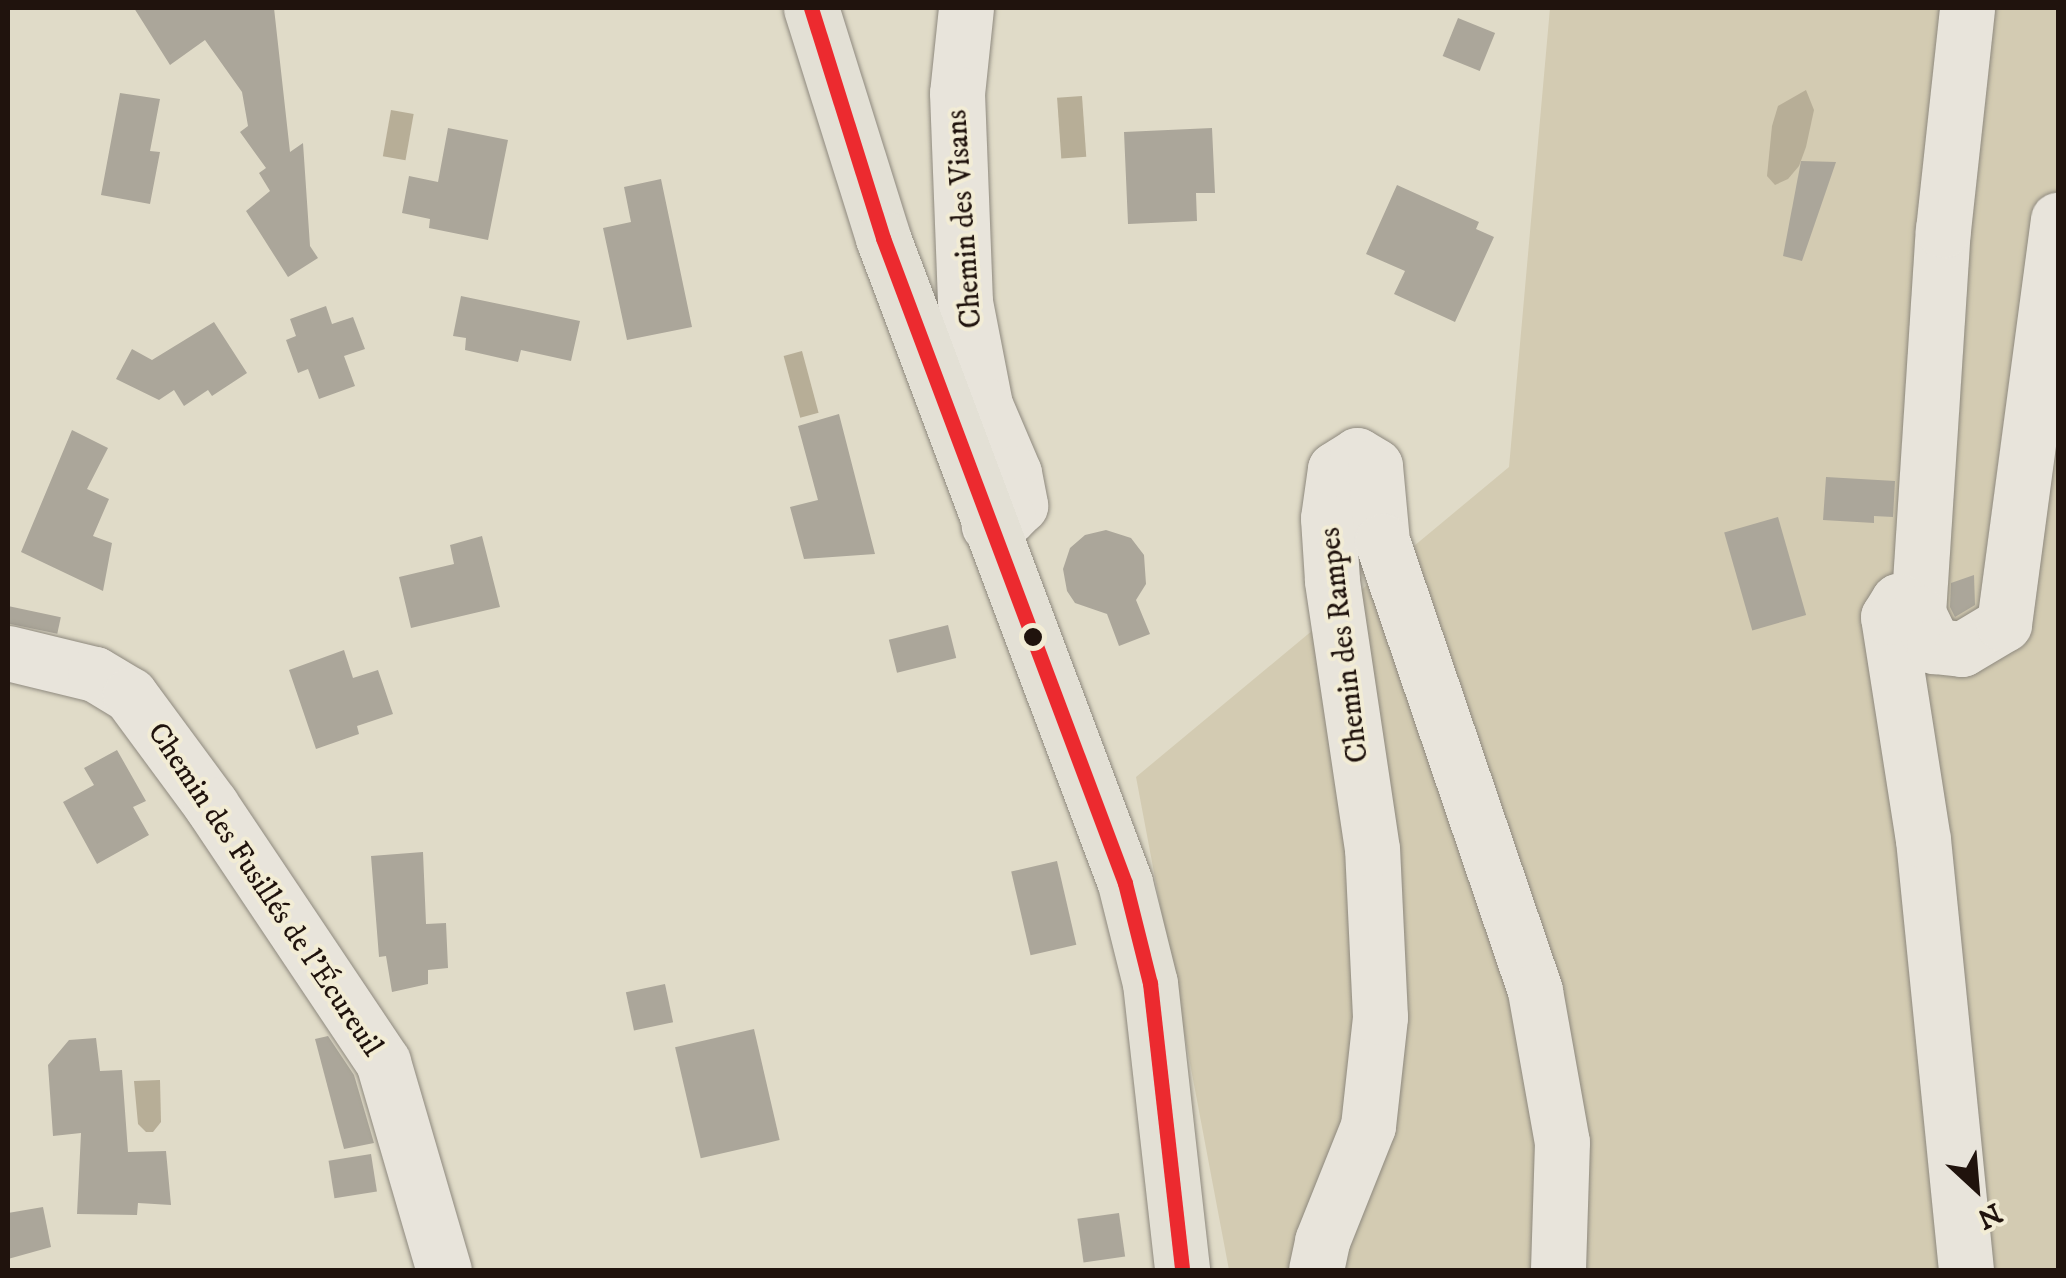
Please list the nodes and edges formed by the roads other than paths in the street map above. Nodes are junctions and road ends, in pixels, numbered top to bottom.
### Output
1 (811, 8) edge
2 (966, 8) edge
3 (1968, 8) edge
4 (2058, 220) edge
5 (2058, 233) edge
6 (988, 525) junction
7 (1926, 629) junction
8 (8, 654) edge
9 (444, 1270) edge
10 (1182, 1270) edge
11 (1316, 1270) edge
12 (1558, 1270) edge
13 (1966, 1270) edge

1 - 6 main road
2 - 6 street, Chemin des Visans
3 - 7 street
4 - 5 street
5 - 7 street
6 - 10 main road
7 - 13 street
8 - 9 street, Chemin des Fusillés de l'Écureuil
11 - 12 street, Chemin des Rampes

